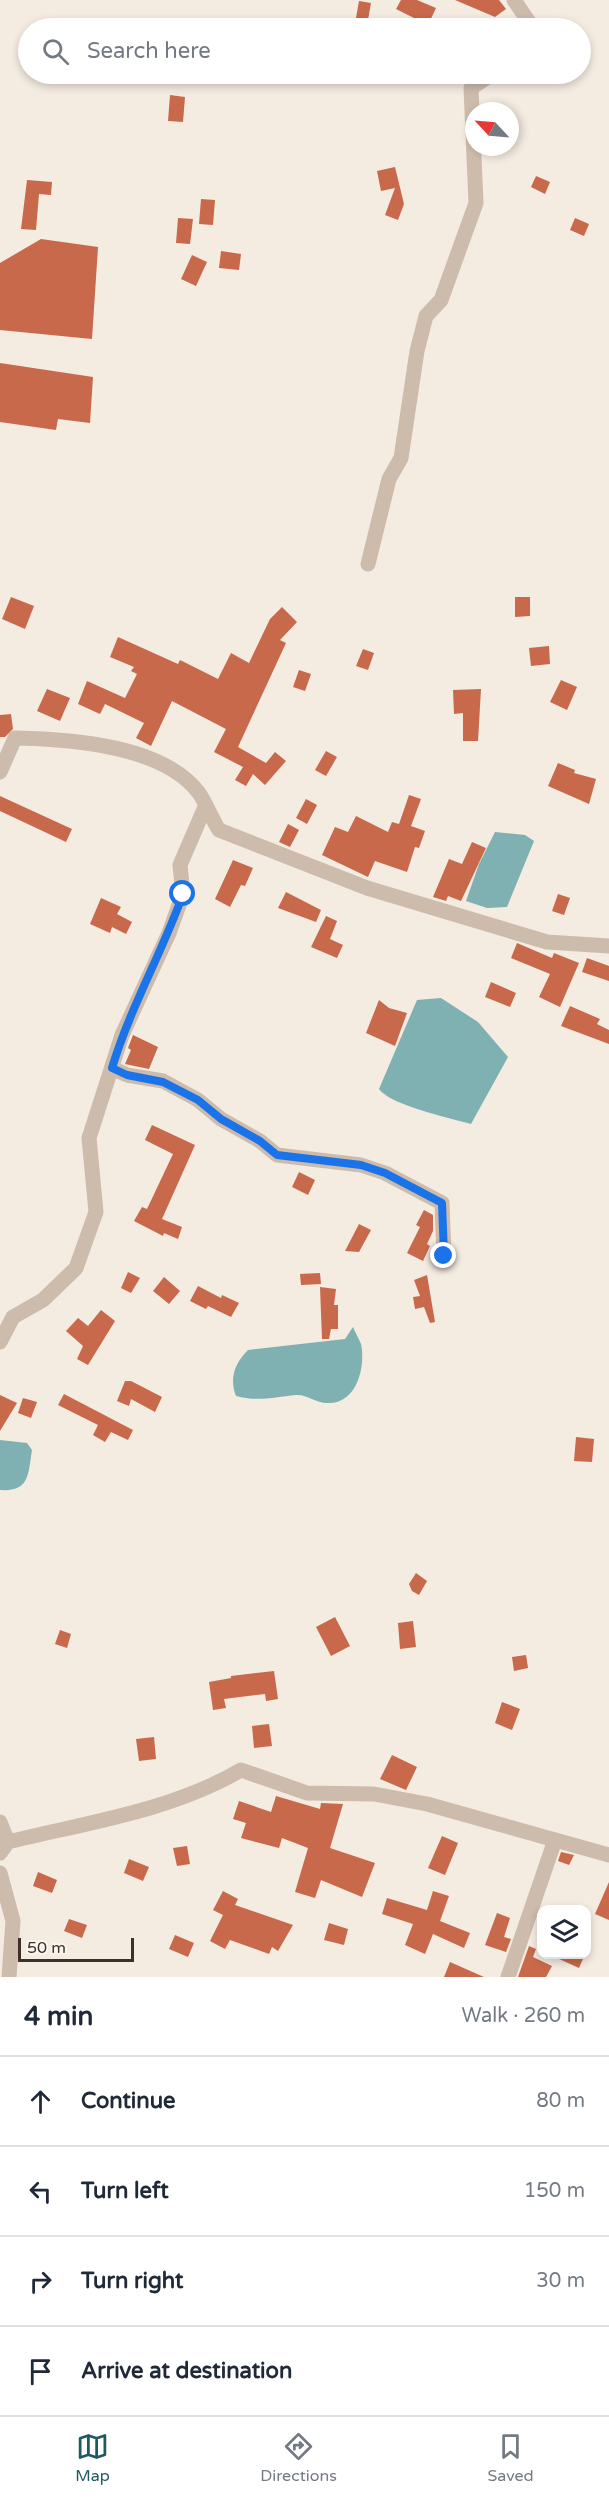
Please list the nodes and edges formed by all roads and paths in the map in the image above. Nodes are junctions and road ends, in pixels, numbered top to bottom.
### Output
1 (514, 0) edge
2 (526, 18) edge
3 (477, 84) edge
4 (368, 564) dead end
5 (0, 772) edge
6 (205, 807) junction
7 (609, 946) edge
8 (112, 1068) junction
9 (444, 1256) dead end
10 (0, 1342) edge
11 (0, 1822) edge
12 (555, 1840) junction
13 (4, 1847) edge
14 (609, 1855) edge
15 (0, 1873) edge
16 (9, 1977) edge
17 (508, 1977) edge

1 - 2 street
3 - 4 street
5 - 6 street
6 - 7 street
6 - 8 street
8 - 9 street
8 - 10 street
11 - 13 street
12 - 13 street
12 - 14 street
12 - 17 street
15 - 16 street

